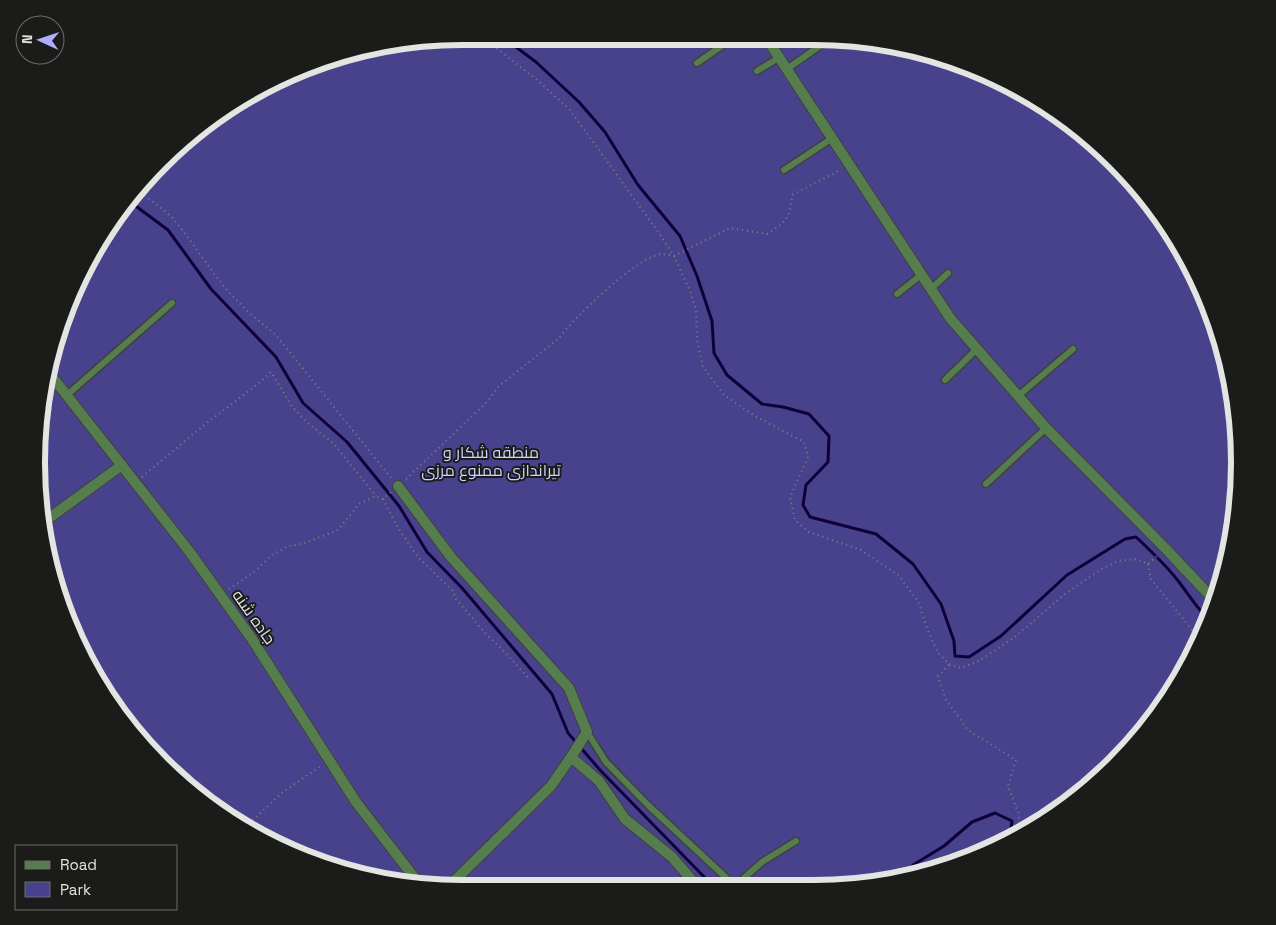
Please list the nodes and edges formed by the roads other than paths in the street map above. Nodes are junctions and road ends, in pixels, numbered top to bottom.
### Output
1 (723, 45) edge
2 (771, 45) edge
3 (821, 45) edge
4 (780, 57) junction
5 (697, 63) dead end
6 (787, 69) junction
7 (757, 71) dead end
8 (831, 138) junction
9 (784, 170) dead end
10 (948, 273) dead end
11 (922, 275) junction
12 (931, 289) junction
13 (897, 294) dead end
14 (172, 304) dead end
15 (976, 348) junction
16 (1073, 349) dead end
17 (54, 378) edge
18 (945, 380) dead end
19 (67, 395) junction
20 (1018, 396) junction
21 (1046, 428) junction
22 (122, 465) junction
23 (986, 484) dead end
24 (396, 488) road end
25 (49, 519) edge
26 (1210, 594) edge
27 (585, 735) junction
28 (573, 754) junction
29 (796, 841) dead end
30 (413, 877) edge
31 (455, 880) edge
32 (692, 880) edge
33 (729, 880) edge
34 (742, 880) edge

1 - 5 lane
2 - 4 street
3 - 6 lane
4 - 6 street
4 - 7 lane
6 - 8 street
8 - 9 lane
8 - 11 street
10 - 12 lane
11 - 12 street
11 - 13 lane
12 - 15 street
14 - 19 lane
15 - 18 lane
15 - 20 street
16 - 20 lane
17 - 19 street, جاده شنه
19 - 22 street, جاده شنه
20 - 21 street
21 - 23 lane
21 - 26 street
22 - 25 street
22 - 30 street, جاده شنه
24 - 27 street
27 - 28 street
27 - 33 lane
28 - 31 street
28 - 32 street
29 - 34 lane

